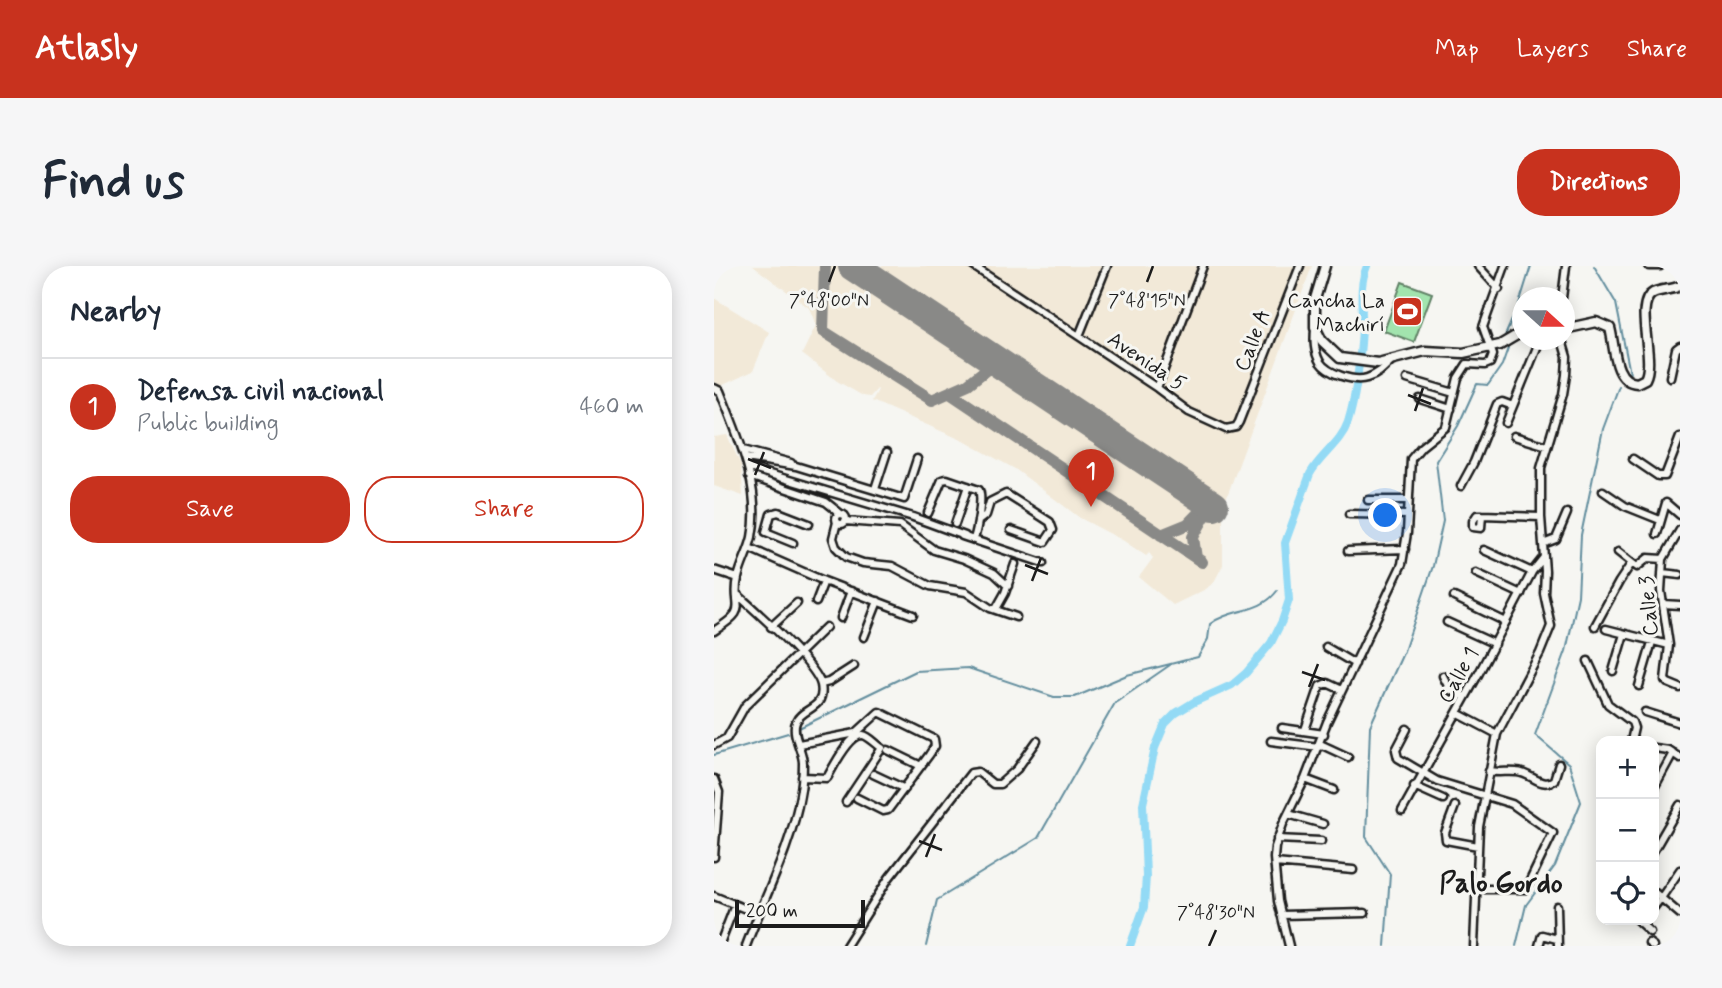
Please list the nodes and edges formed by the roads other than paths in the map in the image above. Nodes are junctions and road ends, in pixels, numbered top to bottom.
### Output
1 (973, 266) edge
2 (1107, 266) edge
3 (1203, 266) edge
4 (1300, 266) edge
5 (1325, 266) edge
6 (1478, 266) edge
7 (1505, 266) edge
8 (1566, 266) edge
9 (1650, 266) edge
10 (1660, 266) edge
11 (1680, 286) edge
12 (1563, 287) edge
13 (1499, 289) junction
14 (1315, 327) junction
15 (1575, 327) edge
16 (1079, 336) junction
17 (1512, 338) edge
18 (1680, 346) edge
19 (1490, 347) junction
20 (1536, 350) edge
21 (1565, 350) edge
22 (1390, 362) junction
23 (1670, 377) dead end
24 (1407, 379) dead end
25 (714, 387) edge
26 (1157, 388) junction
27 (1454, 393) junction
28 (714, 395) edge
29 (723, 398) junction
30 (1420, 399) dead end
31 (1513, 406) junction
32 (1451, 409) junction
33 (1506, 423) dead end
34 (1236, 427) joint
35 (1514, 436) dead end
36 (1680, 437) edge
37 (1547, 446) junction
38 (743, 450) junction
39 (887, 452) dead end
40 (746, 458) junction
41 (917, 458) dead end
42 (774, 459) junction
43 (1633, 459) dead end
44 (1671, 461) junction
45 (1680, 465) edge
46 (749, 475) junction
47 (968, 486) junction
48 (1461, 486) dead end
49 (875, 489) junction
50 (1604, 491) dead end
51 (1368, 500) dead end
52 (1409, 500) junction
53 (928, 513) dead end
54 (1567, 513) dead end
55 (754, 514) junction
56 (1349, 514) dead end
57 (1408, 515) junction
58 (1482, 515) dead end
59 (1680, 515) edge
60 (1541, 517) junction
61 (768, 519) junction
62 (841, 519) junction
63 (1660, 520) junction
64 (977, 521) junction
65 (809, 524) dead end
66 (955, 524) dead end
67 (1011, 530) dead end
68 (1680, 530) edge
69 (1657, 534) dead end
70 (969, 538) junction
71 (793, 542) dead end
72 (1542, 544) junction
73 (749, 548) junction
74 (1405, 549) junction
75 (1484, 550) dead end
76 (1349, 551) dead end
77 (1618, 552) dead end
78 (1544, 556) junction
79 (1663, 559) junction
80 (1043, 563) dead end
81 (1015, 564) dead end
82 (1631, 565) junction
83 (714, 570) edge
84 (1532, 572) junction
85 (1476, 573) dead end
86 (1662, 573) junction
87 (1680, 575) edge
88 (738, 578) junction
89 (824, 581) junction
90 (1008, 586) junction
91 (851, 591) junction
92 (1521, 594) junction
93 (738, 595) junction
94 (1454, 597) dead end
95 (878, 601) junction
96 (816, 602) dead end
97 (797, 603) dead end
98 (1663, 604) junction
99 (1680, 605) edge
100 (996, 609) junction
101 (913, 615) dead end
102 (1016, 617) dead end
103 (841, 618) dead end
104 (1447, 622) dead end
105 (1506, 622) junction
106 (771, 626) junction
107 (1595, 626) dead end
108 (826, 627) dead end
109 (1606, 629) dead end
110 (714, 631) edge
111 (1624, 634) junction
112 (864, 637) dead end
113 (1652, 642) junction
114 (1495, 644) junction
115 (1669, 645) junction
116 (1326, 647) dead end
117 (798, 653) junction
118 (1588, 661) dead end
119 (1355, 664) junction
120 (854, 666) dead end
121 (1613, 671) dead end
122 (1443, 676) dead end
123 (821, 684) junction
124 (1639, 686) dead end
125 (1680, 688) edge
126 (1342, 690) junction
127 (1465, 697) junction
128 (1645, 712) dead end
129 (1457, 713) junction
130 (1680, 723) edge
131 (1282, 728) dead end
132 (1407, 729) dead end
133 (1305, 730) junction
134 (1324, 734) junction
135 (1497, 734) junction
136 (1632, 736) edge
137 (1037, 741) dead end
138 (1272, 741) dead end
139 (799, 744) junction
140 (714, 745) edge
141 (1320, 746) junction
142 (1659, 749) edge
143 (888, 750) dead end
144 (1673, 753) junction
145 (1348, 757) dead end
146 (1680, 758) edge
147 (1559, 764) dead end
148 (921, 766) junction
149 (1489, 771) junction
150 (1421, 773) junction
151 (873, 774) dead end
152 (802, 777) junction
153 (714, 779) edge
154 (1305, 779) junction
155 (1659, 779) edge
156 (1414, 786) junction
157 (905, 789) junction
158 (1334, 790) dead end
159 (1484, 795) junction
160 (857, 798) dead end
161 (1443, 799) dead end
162 (846, 802) dead end
163 (1680, 805) edge
164 (1454, 806) dead end
165 (1402, 811) dead end
166 (1288, 814) junction
167 (1323, 824) dead end
168 (1277, 839) junction
169 (1321, 841) dead end
170 (1659, 841) edge
171 (1478, 846) junction
172 (714, 857) edge
173 (1275, 863) junction
174 (1353, 870) dead end
175 (1680, 870) edge
176 (1477, 886) junction
177 (714, 897) edge
178 (1661, 898) junction
179 (1659, 901) edge
180 (735, 905) junction
181 (1557, 906) dead end
182 (758, 914) junction
183 (1365, 914) dead end
184 (1680, 914) edge
185 (1281, 915) junction
186 (1643, 925) edge
187 (1650, 932) dead end
188 (1558, 943) edge
189 (719, 946) edge
190 (746, 946) edge
191 (846, 946) edge
192 (1289, 946) edge
193 (1474, 946) edge
194 (1539, 946) edge

1 - 16 street, Avenida 5
2 - 16 street
3 - 26 street
4 - 34 street, Calle A
5 - 14 main road
6 - 13 street
7 - 13 street
8 - 12 street
9 - 10 street
11 - 15 main road
13 - 19 street
14 - 22 main road
14 - 22 street
16 - 26 street, Avenida 5
17 - 19 main road
18 - 23 street
19 - 22 main road
19 - 27 street
20 - 31 street
21 - 37 street
24 - 27 street
25 - 29 street
26 - 34 street, Avenida 5
27 - 32 street
28 - 29 street
29 - 38 street
30 - 32 street
31 - 33 street
31 - 48 street
32 - 52 street
35 - 37 street
36 - 44 street
37 - 60 street
38 - 40 street
38 - 42 street
39 - 49 street
40 - 42 street
40 - 46 street
41 - 49 street
42 - 49 street
43 - 44 street
44 - 45 street
46 - 55 street
46 - 62 street
46 - 70 street
47 - 53 street
47 - 64 street
47 - 66 street
50 - 63 street
51 - 52 street
52 - 57 street
54 - 72 street
55 - 61 street
55 - 73 street
56 - 57 street
57 - 74 street
58 - 60 street
59 - 63 street
60 - 72 street
61 - 65 street
61 - 71 street
62 - 90 street
62 - 100 street
63 - 69 street
64 - 67 street
64 - 70 street
68 - 79 street, Calle 3
70 - 80 street
72 - 78 street
73 - 88 street
73 - 89 street
74 - 76 street
74 - 119 street
75 - 84 street
77 - 82 street
78 - 84 street, Calle 1
78 - 135 street
79 - 82 street
79 - 86 street, Calle 3
81 - 90 street
82 - 107 street
83 - 88 street
84 - 92 street, Calle 1
85 - 92 street
86 - 87 street
86 - 98 street, Calle 3
88 - 93 street
89 - 91 street
89 - 96 street
90 - 100 street
91 - 95 street
91 - 103 street
92 - 105 street, Calle 1
93 - 106 street
93 - 110 street
94 - 105 street
95 - 101 street
95 - 112 street
97 - 106 street
98 - 99 street
98 - 115 street, Calle 3
100 - 102 street
104 - 114 street
105 - 114 street, Calle 1
106 - 117 street
108 - 117 street
109 - 111 street
111 - 113 street
111 - 121 street
113 - 115 street
113 - 124 street
114 - 127 street, Calle 1
115 - 125 street, Calle 3
116 - 119 street
117 - 123 street
117 - 140 street
118 - 136 street
119 - 126 street
120 - 123 street
122 - 127 street
123 - 139 street
126 - 133 street
126 - 134 street
127 - 129 street, Calle 1
128 - 130 street
129 - 135 street
129 - 150 street, Calle 1
131 - 133 street
132 - 150 street
133 - 134 street
134 - 141 street
135 - 149 street
137 - 191 street
138 - 141 street
139 - 148 street
139 - 152 street
141 - 145 street
141 - 154 street
142 - 144 street
143 - 148 street
144 - 146 street
144 - 155 street
147 - 149 street
148 - 157 street
149 - 159 street
150 - 156 street, Calle 1
150 - 159 street
151 - 157 street
152 - 162 street
152 - 182 street
153 - 172 street
154 - 158 street
154 - 166 street
156 - 161 street
156 - 165 street, Calle 1
157 - 160 street
159 - 171 street
159 - 176 street
163 - 170 street
164 - 171 street
166 - 167 street
166 - 168 street
168 - 169 street
168 - 173 street
171 - 176 street
173 - 174 street
173 - 185 street
175 - 178 street
176 - 193 street
177 - 180 street
178 - 179 street
178 - 184 street
180 - 182 street
180 - 189 street
181 - 188 street
182 - 190 street
183 - 185 street
185 - 192 street
186 - 187 street
188 - 194 street

